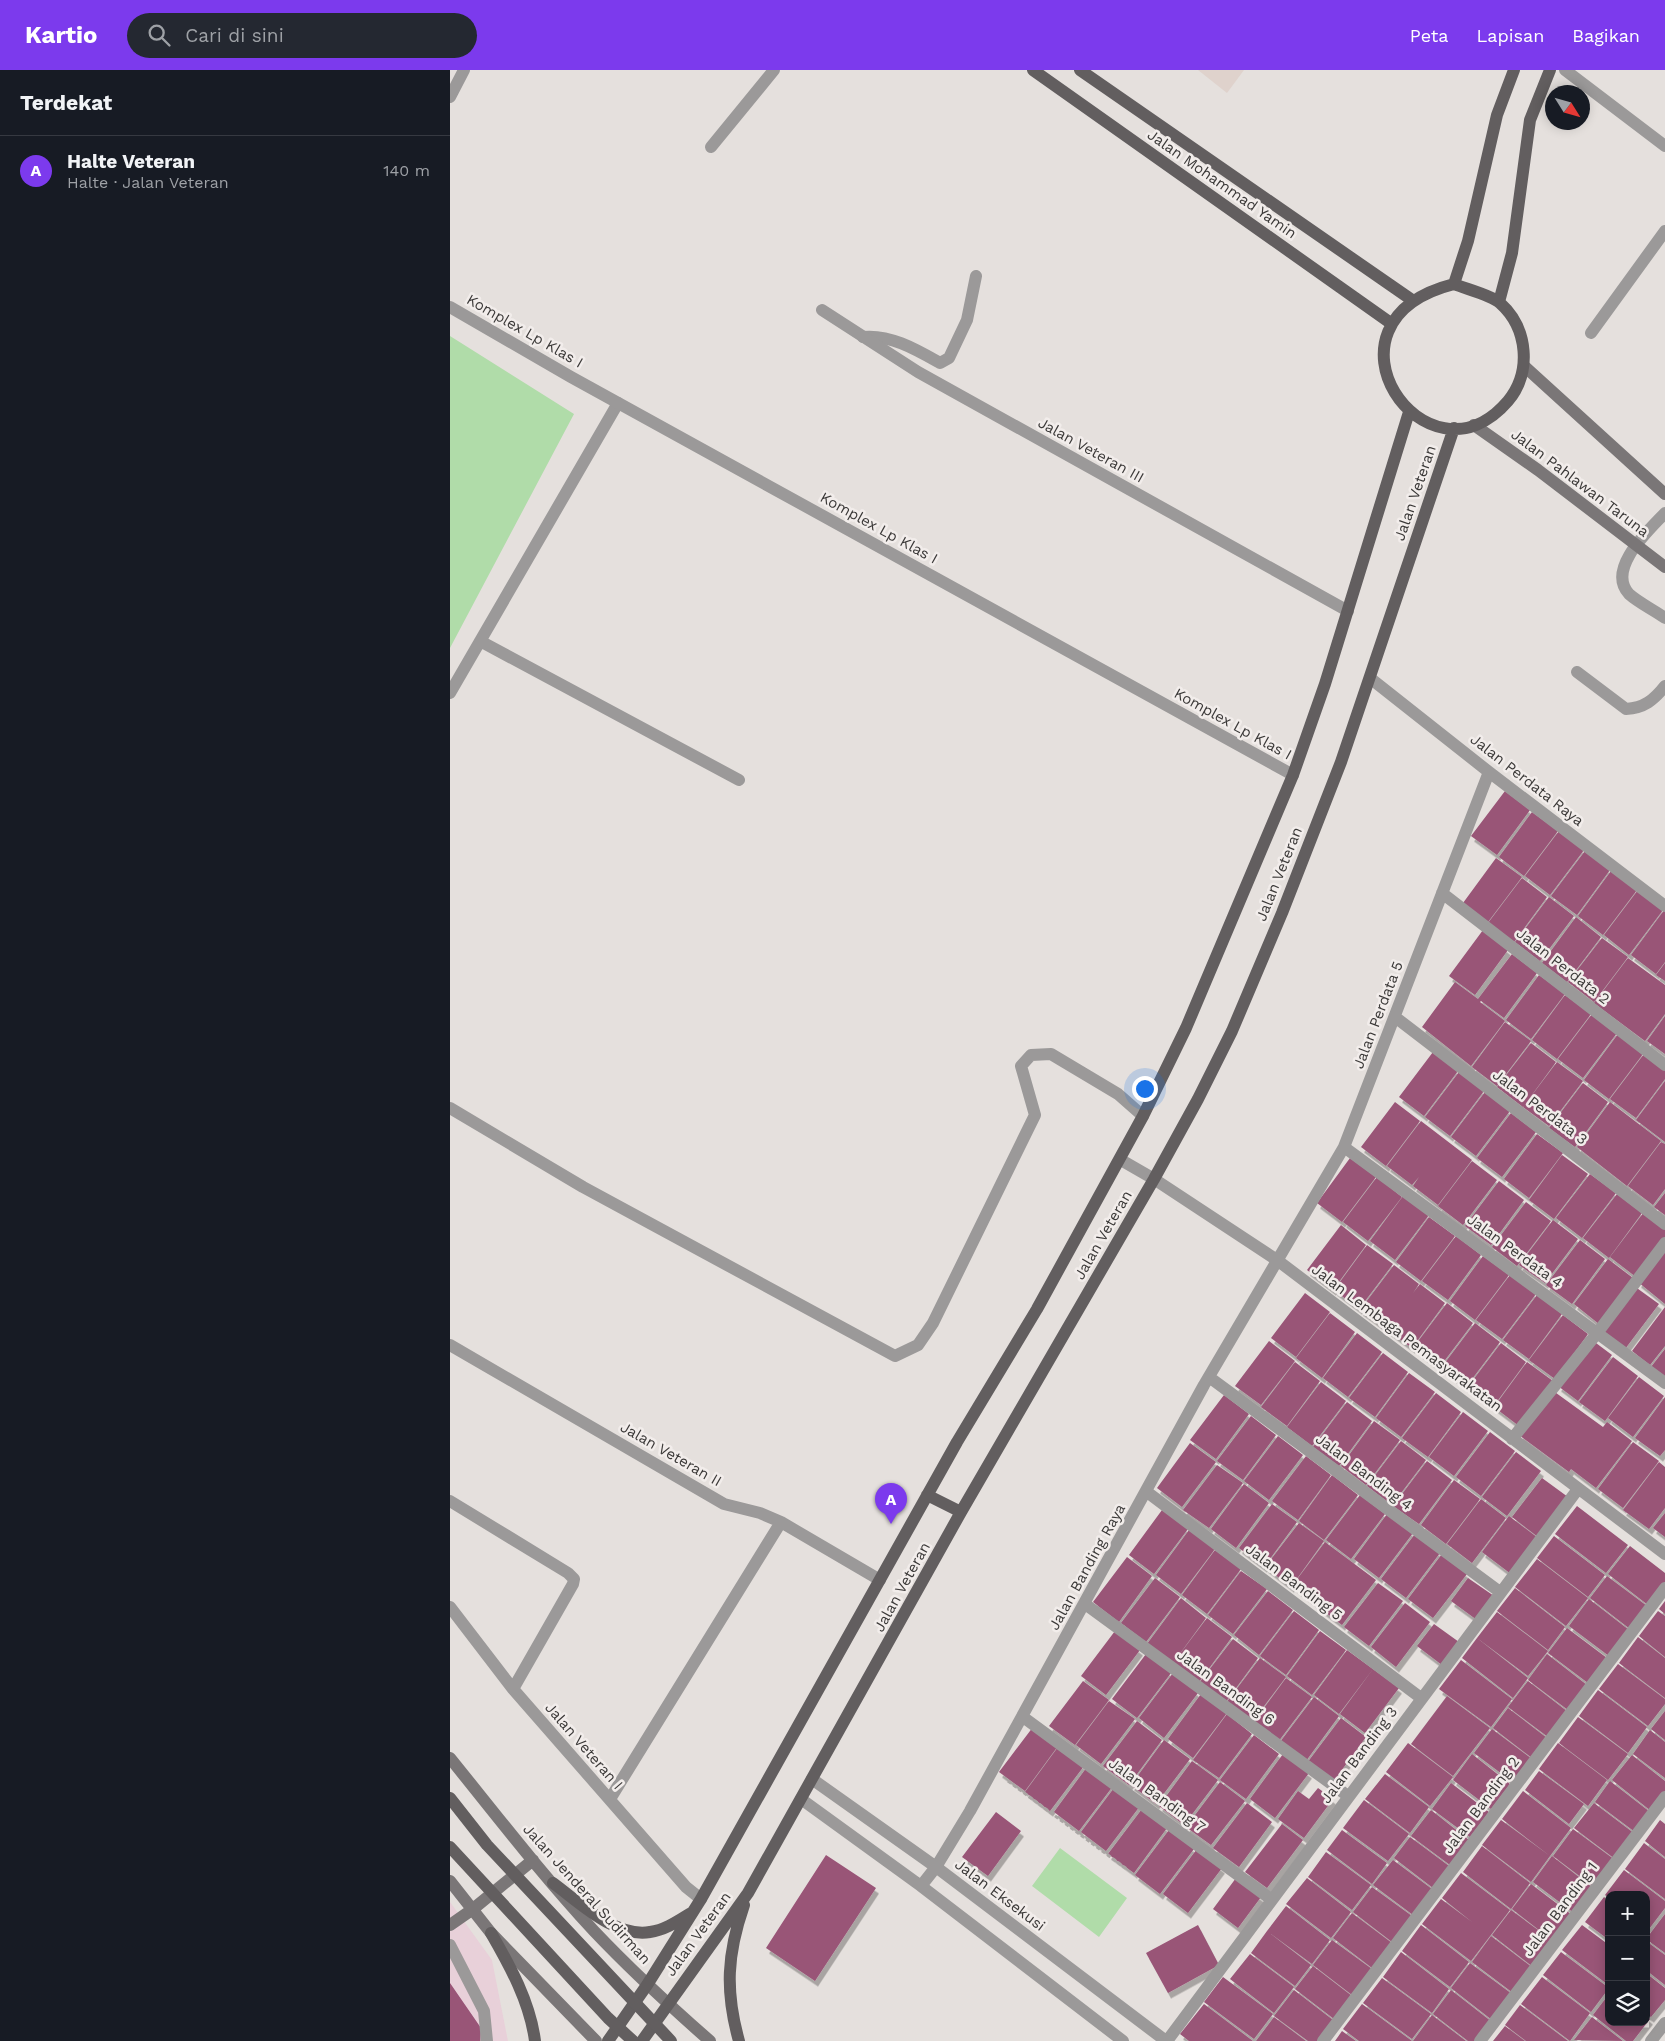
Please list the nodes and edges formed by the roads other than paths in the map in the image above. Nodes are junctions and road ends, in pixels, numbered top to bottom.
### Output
1 (464, 70) edge
2 (774, 70) edge
3 (1033, 70) edge
4 (1080, 70) edge
5 (1514, 70) edge
6 (1550, 70) edge
7 (1565, 70) edge
8 (450, 97) edge
9 (1665, 146) edge
10 (711, 147) dead end
11 (1665, 231) edge
12 (976, 276) dead end
13 (1454, 284) junction
14 (1412, 300) junction
15 (1499, 302) junction
16 (450, 307) edge
17 (822, 310) dead end
18 (1392, 324) junction
19 (1591, 333) dead end
20 (863, 337) junction
21 (1524, 366) junction
22 (618, 403) junction
23 (1409, 412) junction
24 (1474, 425) junction
25 (1454, 428) junction
26 (1665, 494) edge
27 (1665, 513) edge
28 (1637, 545) junction
29 (1665, 567) edge
30 (1348, 611) junction
31 (1665, 618) edge
32 (480, 641) junction
33 (1577, 672) dead end
34 (1370, 678) junction
35 (1665, 686) edge
36 (450, 693) edge
37 (1489, 772) junction
38 (1293, 775) junction
39 (740, 780) dead end
40 (1442, 893) junction
41 (1665, 906) edge
42 (1394, 1016) junction
43 (1665, 1065) edge
44 (450, 1108) edge
45 (1143, 1116) junction
46 (1344, 1147) junction
47 (1121, 1160) junction
48 (1154, 1179) junction
49 (1665, 1224) edge
50 (1665, 1243) edge
51 (1277, 1260) junction
52 (1598, 1332) junction
53 (450, 1345) edge
54 (1209, 1377) junction
55 (1665, 1383) edge
56 (1512, 1439) junction
57 (1578, 1490) junction
58 (1147, 1492) junction
59 (927, 1496) junction
60 (450, 1501) edge
61 (961, 1512) junction
62 (781, 1522) junction
63 (1665, 1554) edge
64 (880, 1580) junction
65 (1665, 1588) edge
66 (1500, 1592) junction
67 (1085, 1604) junction
68 (450, 1607) edge
69 (513, 1689) junction
70 (1421, 1698) junction
71 (1023, 1717) junction
72 (450, 1758) edge
73 (812, 1779) junction
74 (1348, 1796) junction
75 (450, 1798) edge
76 (1665, 1798) edge
77 (610, 1799) junction
78 (801, 1799) junction
79 (450, 1847) edge
80 (533, 1860) junction
81 (936, 1867) junction
82 (450, 1881) edge
83 (553, 1883) junction
84 (920, 1886) junction
85 (748, 1894) junction
86 (701, 1899) junction
87 (1272, 1900) junction
88 (473, 1909) junction
89 (694, 1911) junction
90 (450, 1925) edge
91 (491, 1933) junction
92 (450, 1945) edge
93 (647, 1985) junction
94 (667, 2004) junction
95 (1665, 2023) edge
96 (487, 2041) edge
97 (535, 2041) edge
98 (596, 2041) edge
99 (608, 2041) edge
100 (633, 2041) edge
101 (642, 2041) edge
102 (671, 2041) edge
103 (710, 2041) edge
104 (739, 2041) edge
105 (1123, 2041) edge
106 (1166, 2041) edge
107 (1324, 2041) edge
108 (1480, 2041) edge
109 (1652, 2041) edge

1 - 8 street
2 - 10 street
3 - 18 main road, Jalan Mohammad Yamin
4 - 14 main road, Jalan Mohammad Yamin
5 - 13 main road
6 - 15 main road
7 - 9 street
11 - 19 street
12 - 20 street
13 - 14 main road
13 - 15 main road
14 - 18 main road
15 - 21 main road
16 - 22 street, Komplex Lp Klas I
17 - 20 street, Jalan Veteran III
18 - 23 main road
20 - 30 street, Jalan Veteran III
21 - 24 main road
21 - 26 street
22 - 32 street
22 - 38 street, Komplex Lp Klas I
23 - 25 main road
23 - 30 main road, Jalan Veteran
24 - 25 main road
24 - 28 street, Jalan Pahlawan Taruna
25 - 34 main road, Jalan Veteran
27 - 28 street
28 - 29 street, Jalan Pahlawan Taruna
28 - 31 street
30 - 38 main road, Jalan Veteran
32 - 36 street
32 - 39 street
33 - 35 street
34 - 37 street, Jalan Perdata Raya
34 - 48 main road, Jalan Veteran
37 - 40 street, Jalan Perdata 5
37 - 41 street, Jalan Perdata Raya
38 - 45 main road, Jalan Veteran
40 - 42 street, Jalan Perdata 5
40 - 43 street, Jalan Perdata 2
42 - 46 street, Jalan Perdata 5
42 - 49 street, Jalan Perdata 3
44 - 45 street
45 - 47 main road, Jalan Veteran
46 - 51 street, Jalan Perdata 5
46 - 52 street, Jalan Perdata 4
47 - 48 street, Jalan Lembaga Pemasyarakatan
47 - 59 main road, Jalan Veteran
48 - 51 street, Jalan Lembaga Pemasyarakatan
48 - 61 main road, Jalan Veteran
50 - 52 street
51 - 54 street, Jalan Banding Raya
51 - 56 street, Jalan Lembaga Pemasyarakatan
52 - 55 street, Jalan Perdata 4
52 - 56 street
53 - 62 street, Jalan Veteran II
54 - 58 street, Jalan Banding Raya
54 - 66 street, Jalan Banding 4
56 - 57 street, Jalan Lembaga Pemasyarakatan
57 - 63 street, Jalan Lembaga Pemasyarakatan
57 - 66 street, Jalan Banding 3
58 - 67 street, Jalan Banding Raya
58 - 70 street, Jalan Banding 5
59 - 61 main road
59 - 64 main road, Jalan Veteran
60 - 69 street
61 - 73 main road, Jalan Veteran
62 - 64 street, Jalan Veteran II
62 - 77 street
64 - 86 main road, Jalan Veteran
65 - 107 street, Jalan Banding 2
66 - 70 street, Jalan Banding 3
67 - 71 street, Jalan Banding Raya
67 - 74 street, Jalan Banding 6
68 - 69 street, Jalan Veteran I
69 - 77 street, Jalan Veteran I
70 - 74 street, Jalan Banding 3
71 - 81 street, Jalan Banding Raya
71 - 87 street, Jalan Banding 7
72 - 80 street, Jalan Jenderal Sudirman
73 - 78 main road, Jalan Veteran
73 - 81 street, Jalan Eksekusi
74 - 87 street, Jalan Banding 3
75 - 102 main road, bridge
76 - 108 street, Jalan Banding 1
77 - 86 street, Jalan Veteran I
78 - 84 street
78 - 85 main road, Jalan Veteran
79 - 100 main road, bridge
80 - 83 street, Jalan Jenderal Sudirman
80 - 88 street
81 - 84 street, Jalan Banding Raya
81 - 106 street, Jalan Eksekusi
82 - 88 street
83 - 89 main road
83 - 93 street, Jalan Jenderal Sudirman
84 - 105 street
85 - 94 main road, Jalan Veteran
85 - 104 main road
86 - 89 main road, Jalan Veteran
87 - 106 street, Jalan Banding 3
88 - 90 street
88 - 91 street
89 - 93 main road, Jalan Veteran
91 - 97 main road
91 - 98 street
92 - 96 street
93 - 94 street, Jalan Jenderal Sudirman
93 - 99 main road, Jalan Veteran
94 - 101 main road, Jalan Veteran
94 - 103 street, Jalan Jenderal Sudirman
95 - 109 street

